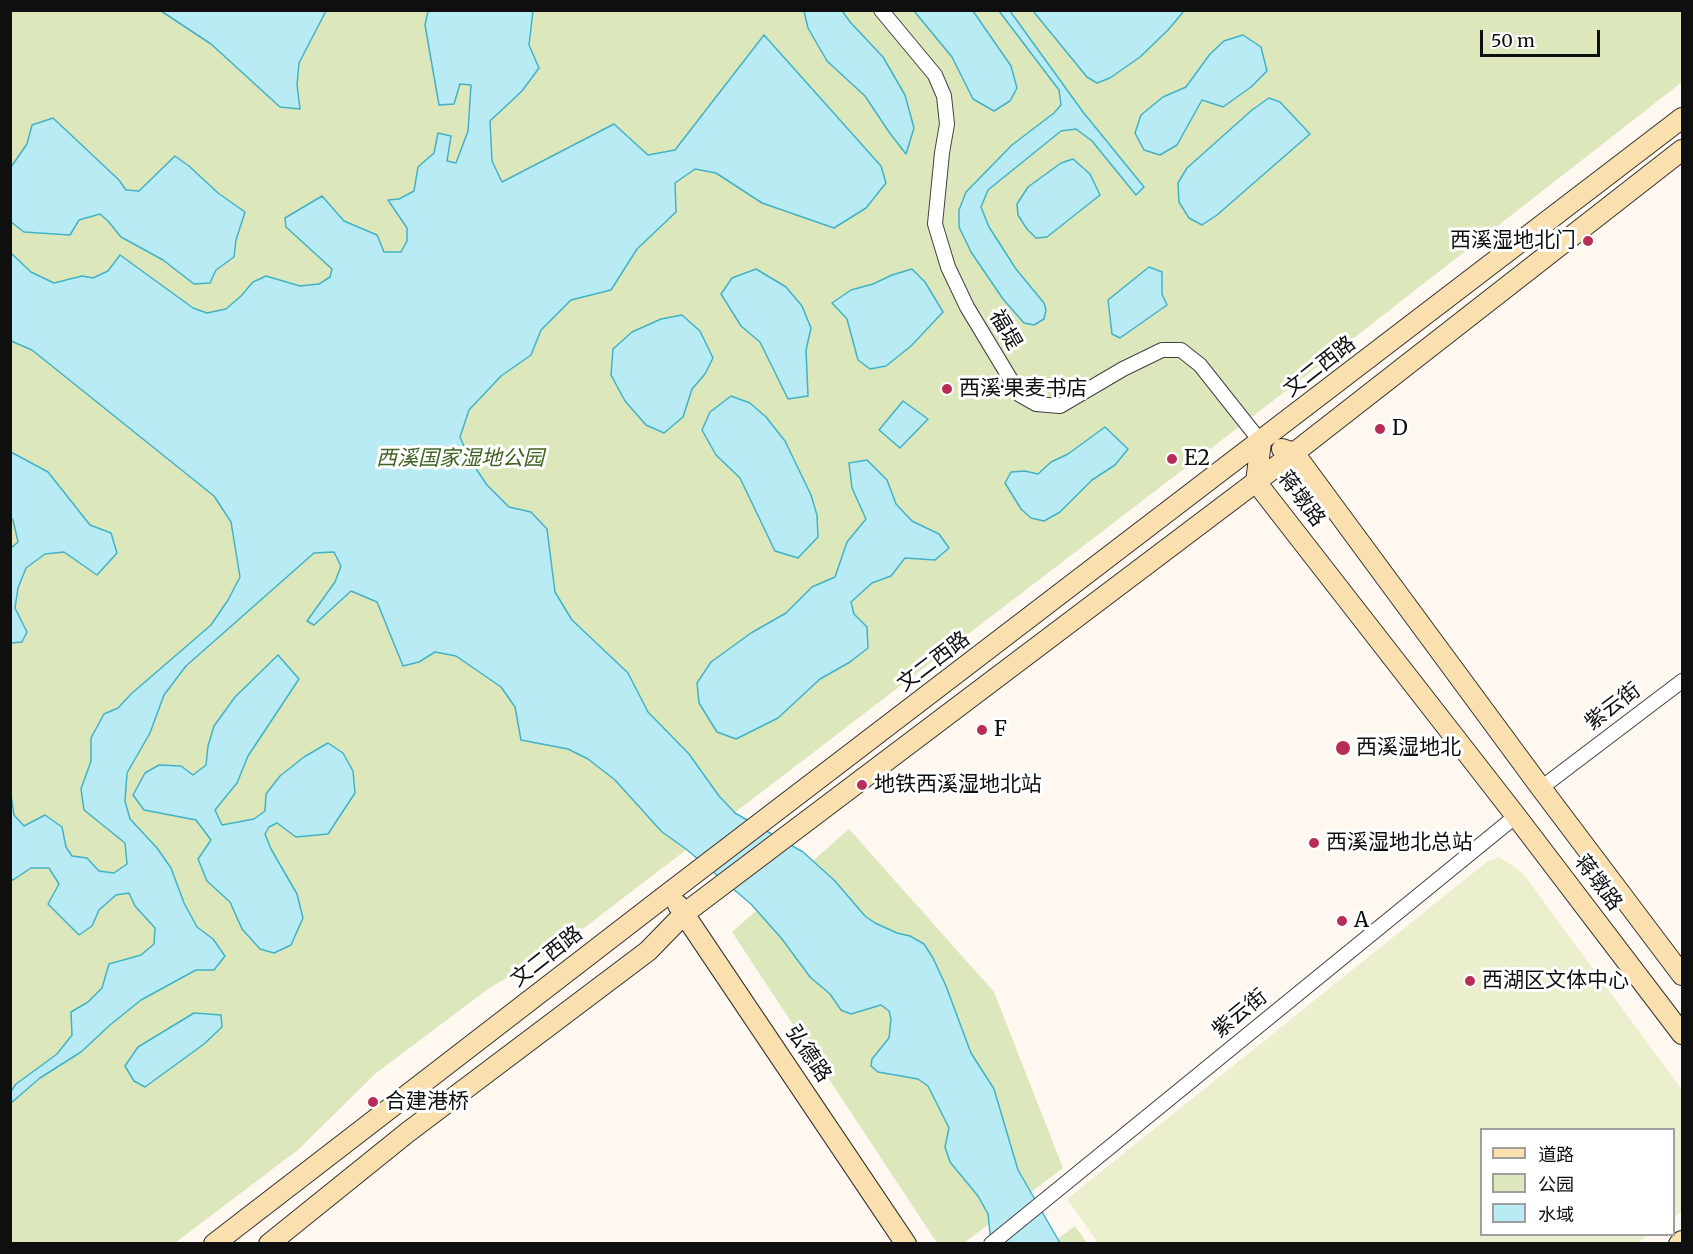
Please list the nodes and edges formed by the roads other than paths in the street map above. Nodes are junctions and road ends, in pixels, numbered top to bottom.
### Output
1 (881, 10) edge
2 (1683, 118) edge
3 (1683, 150) edge
4 (1261, 442) junction
5 (1294, 453) junction
6 (1256, 482) junction
7 (1683, 681) edge
8 (1541, 788) junction
9 (1516, 816) junction
10 (669, 893) junction
11 (685, 913) junction
12 (1683, 975) edge
13 (1683, 1034) edge
14 (214, 1244) edge
15 (269, 1244) edge
16 (906, 1244) edge
17 (991, 1244) edge

1 - 4 street, 福堤
2 - 4 main road, 文二西路
3 - 5 main road
4 - 5 main road, 蒋墩路
4 - 6 main road, 蒋墩路
4 - 10 main road, 文二西路
5 - 6 main road
5 - 8 main road, 蒋墩路
6 - 9 main road, 蒋墩路
6 - 11 main road
7 - 8 street, 紫云街
8 - 12 main road, 蒋墩路
9 - 13 main road, 蒋墩路
9 - 17 street, 紫云街
10 - 11 main road, 弘德路
10 - 14 main road, 文二西路
11 - 15 main road
11 - 16 main road, 弘德路

